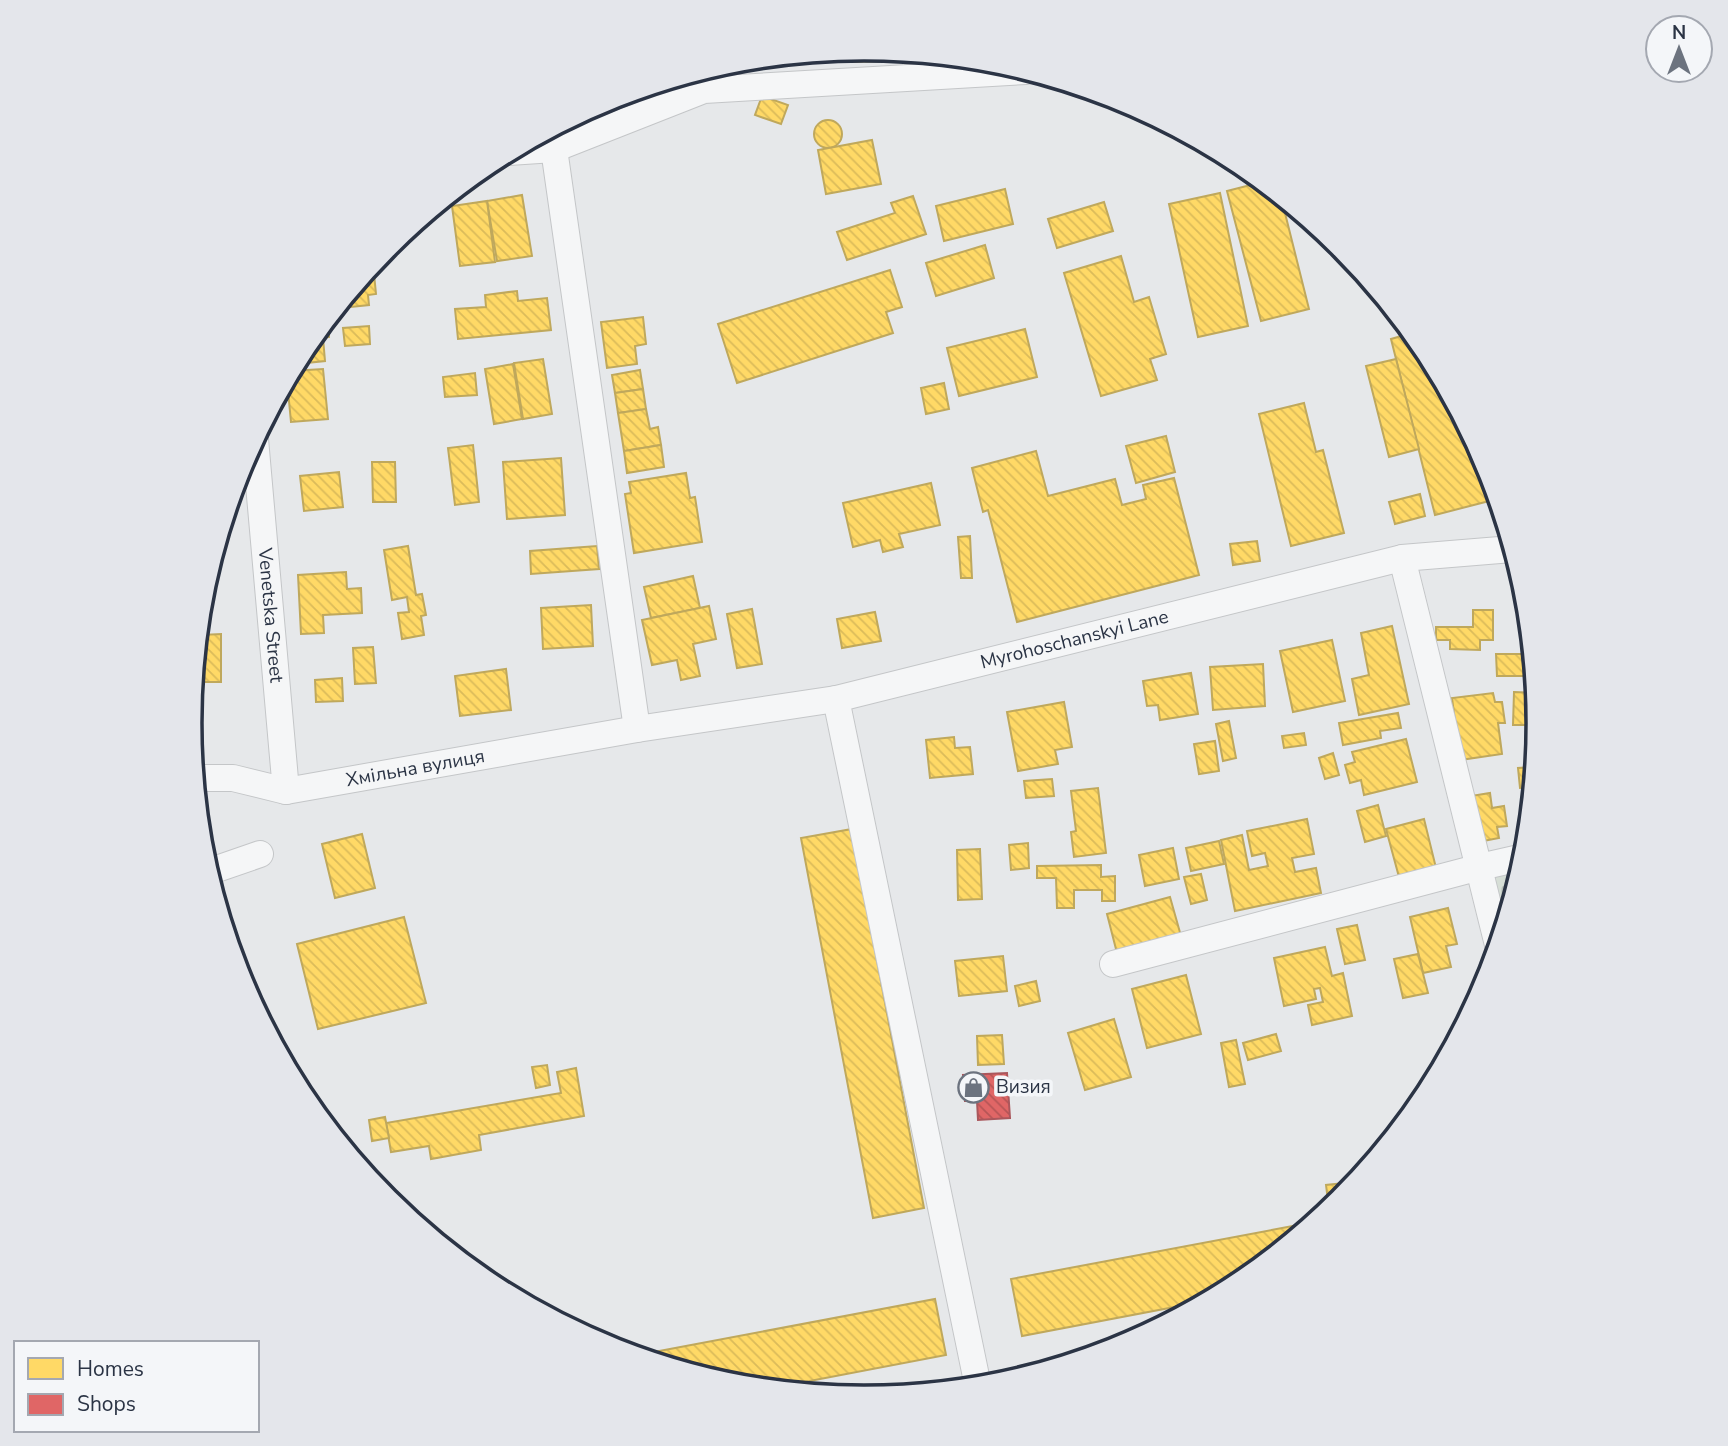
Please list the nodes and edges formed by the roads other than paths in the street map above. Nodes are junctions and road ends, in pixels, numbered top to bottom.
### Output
1 (988, 73) edge
2 (554, 149) junction
3 (532, 150) edge
4 (257, 461) edge
5 (1502, 550) edge
6 (1402, 558) junction
7 (836, 699) junction
8 (636, 729) junction
9 (205, 778) edge
10 (286, 791) junction
11 (260, 854) dead end
12 (1511, 860) edge
13 (1480, 867) junction
14 (219, 868) edge
15 (1494, 926) edge
16 (1113, 964) dead end
17 (976, 1375) edge

1 - 2 street
2 - 3 street
2 - 8 street
4 - 10 street, Venetska Street
5 - 6 street, Myrohoschanskyi Lane
6 - 7 street, Myrohoschanskyi Lane
6 - 13 street
7 - 8 street, Myrohoschanskyi Lane
7 - 17 street
8 - 10 street, Хмільна вулиця
9 - 10 street, Хмільна вулиця
11 - 14 street
12 - 13 street
13 - 15 street
13 - 16 street

